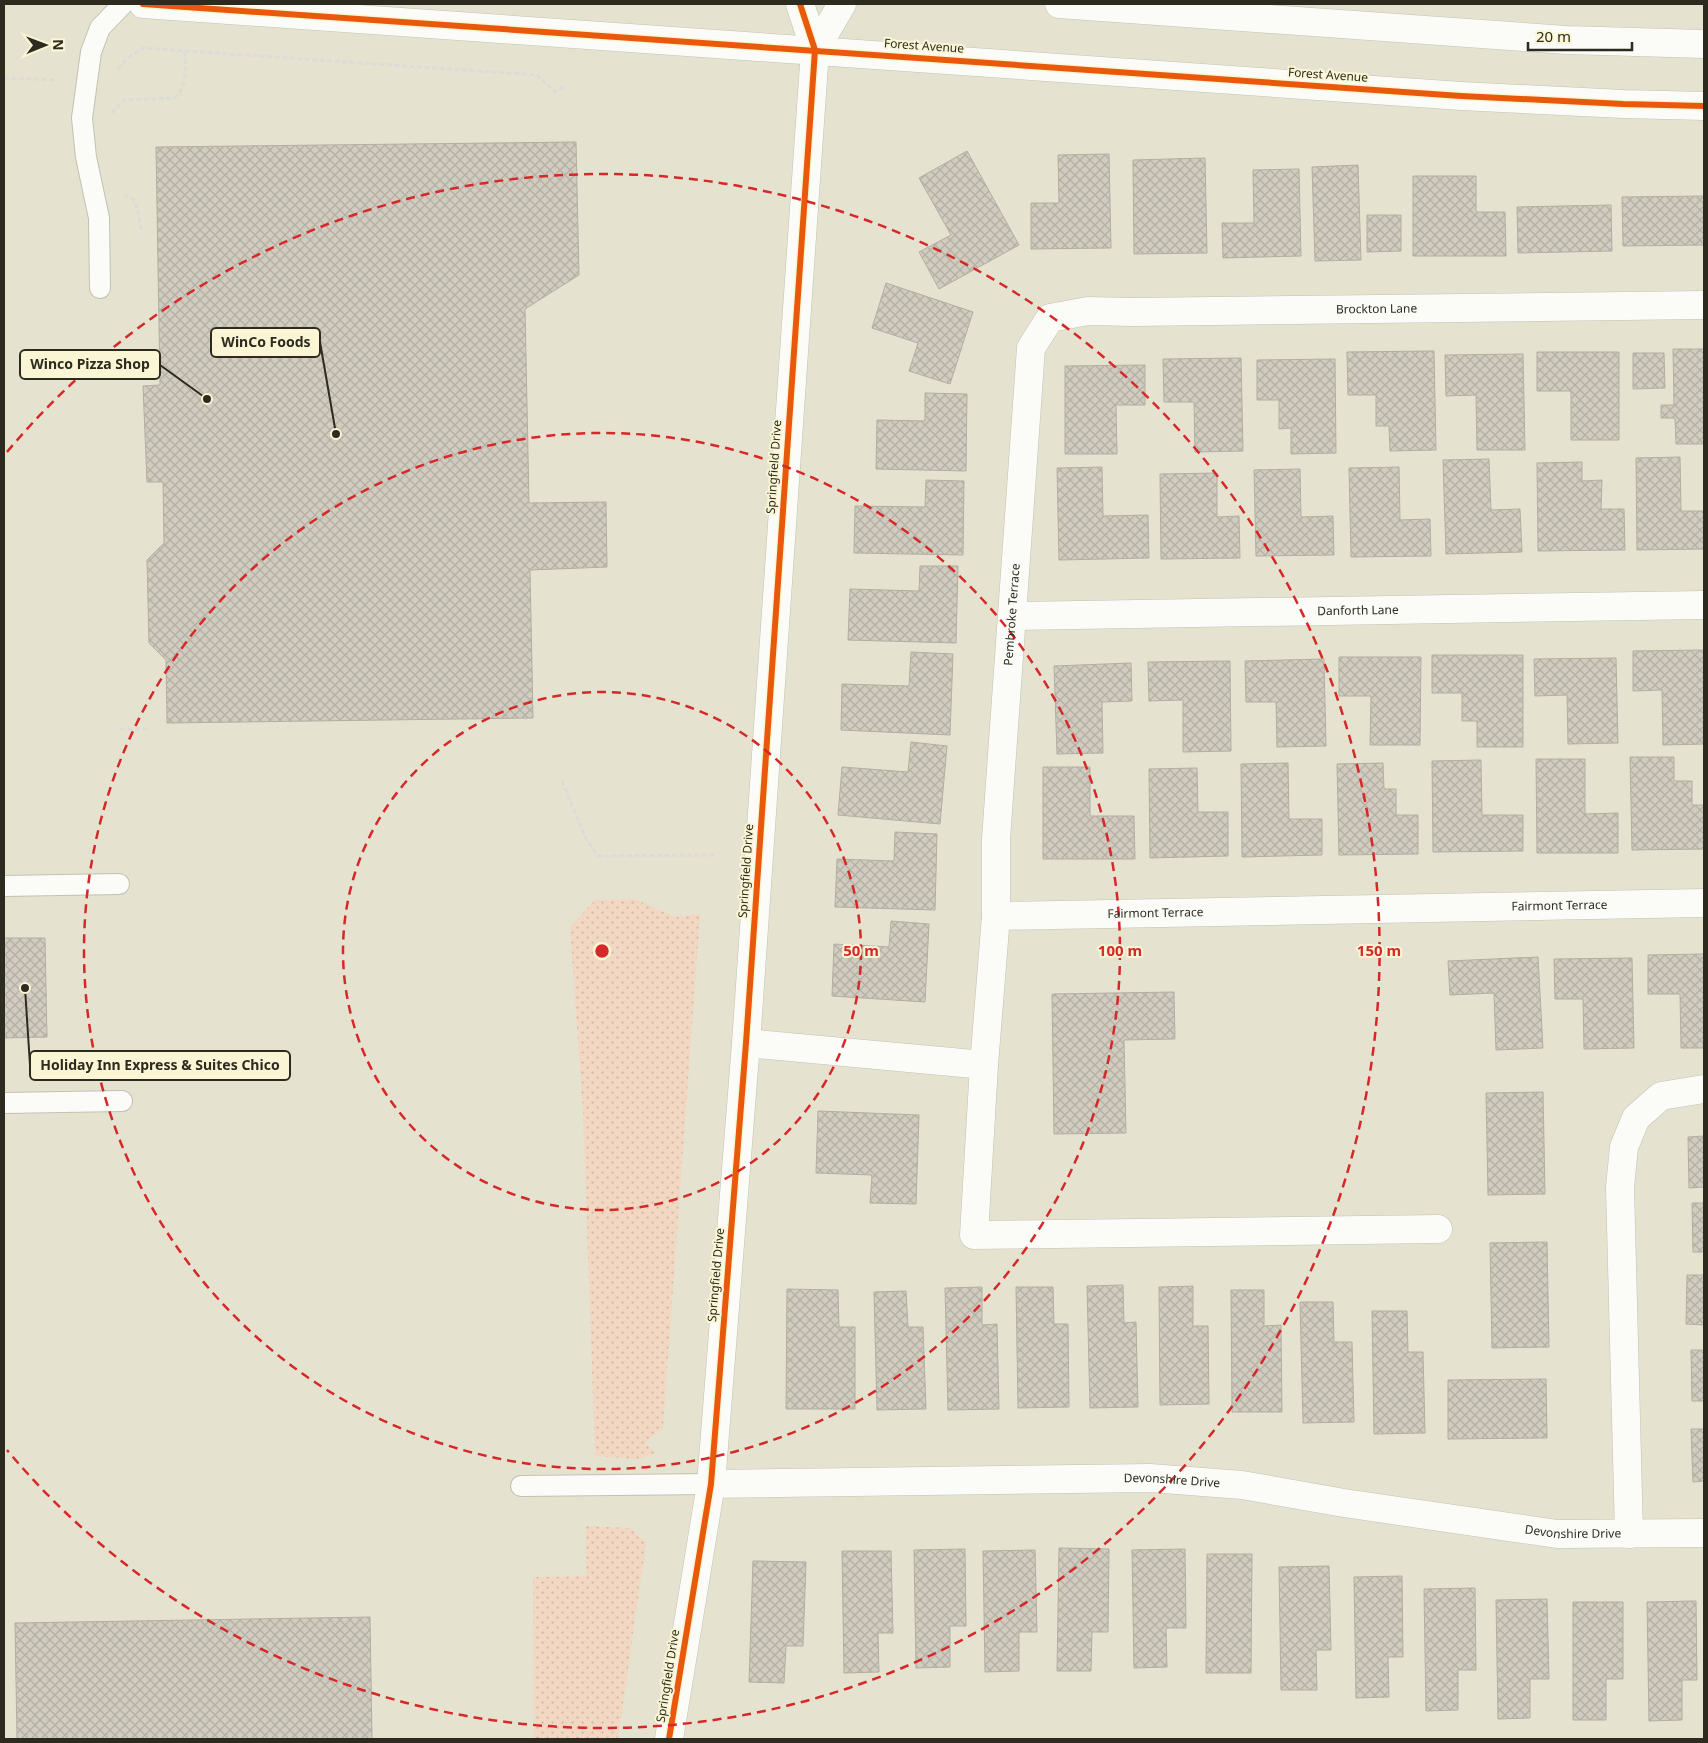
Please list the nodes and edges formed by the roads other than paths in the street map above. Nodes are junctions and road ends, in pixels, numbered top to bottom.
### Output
1 (124, 4) edge
2 (143, 4) edge
3 (800, 4) edge
4 (842, 4) edge
5 (1060, 4) edge
6 (1704, 44) edge
7 (814, 50) junction
8 (1704, 106) edge
9 (100, 288) dead end
10 (1704, 305) edge
11 (1050, 318) joint
12 (1704, 605) edge
13 (1012, 616) junction
14 (119, 884) dead end
15 (4, 886) edge
16 (1704, 903) edge
17 (996, 916) junction
18 (746, 1043) junction
19 (984, 1065) junction
20 (1704, 1089) edge
21 (122, 1101) dead end
22 (4, 1103) edge
23 (1438, 1229) dead end
24 (711, 1484) junction
25 (521, 1486) dead end
26 (1704, 1533) edge
27 (1628, 1534) junction
28 (669, 1739) edge

1 - 9 lane
2 - 7 street, Forest Avenue
3 - 7 street, Springfield Drive
4 - 7 street, Springfield Drive
5 - 6 street
7 - 8 street, Forest Avenue
7 - 18 street, Springfield Drive
10 - 11 street, Brockton Lane
11 - 13 street, Pembroke Terrace
12 - 13 street, Danforth Lane
13 - 17 street, Pembroke Terrace
14 - 15 lane
16 - 17 street, Fairmont Terrace
17 - 19 street
18 - 19 street
18 - 24 street, Springfield Drive
19 - 23 street
20 - 27 street, Devonshire Drive
21 - 22 lane
24 - 25 lane
24 - 27 street, Devonshire Drive
24 - 28 street, Springfield Drive
26 - 27 street, Devonshire Drive

